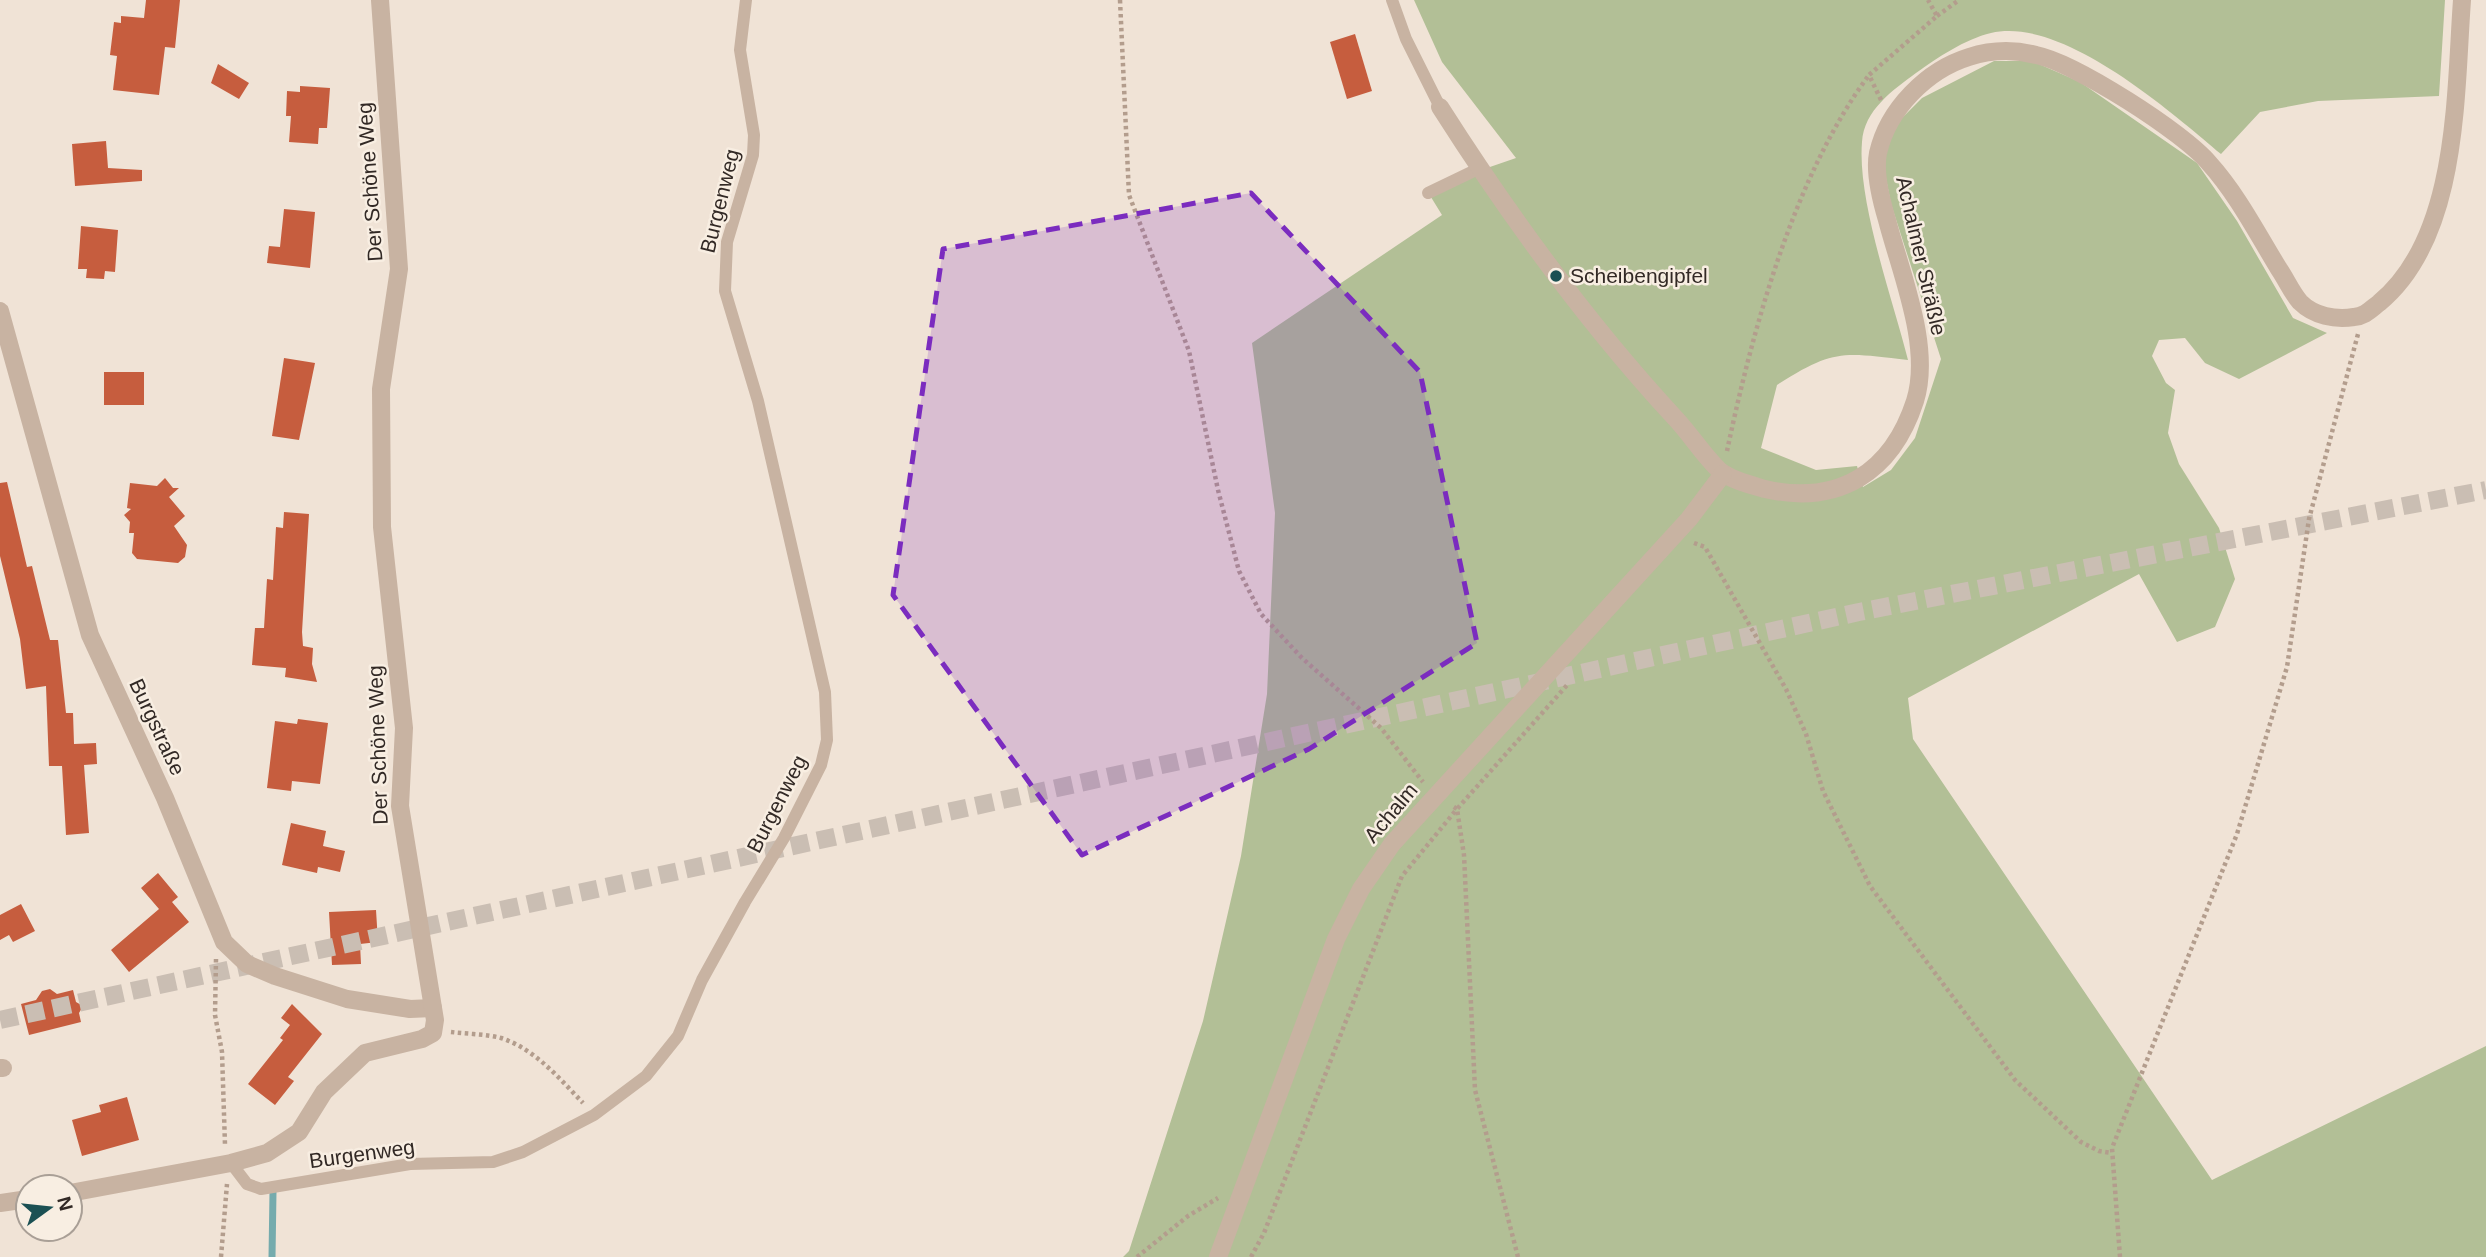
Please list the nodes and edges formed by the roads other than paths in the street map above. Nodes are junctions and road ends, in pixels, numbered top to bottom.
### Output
1 (380, 0) edge
2 (746, 0) edge
3 (1392, 0) edge
4 (2462, 0) edge
5 (1440, 107) joint
6 (1480, 169) junction
7 (1428, 193) dead end
8 (0, 311) edge
9 (1723, 474) junction
10 (433, 1008) junction
11 (231, 1163) junction
12 (84, 1190) edge
13 (1218, 1257) edge

1 - 10 street, Der Schöne Weg
2 - 11 lane, Burgenweg
3 - 5 lane
4 - 9 street, Achalmer Sträßle
5 - 6 street, Achalmer Sträßle
6 - 7 lane
6 - 9 street, Achalmer Sträßle
8 - 10 street, Burgstraße
9 - 13 street, Achalm
10 - 11 street, Der Schöne Weg
11 - 12 street, Der Schöne Weg

